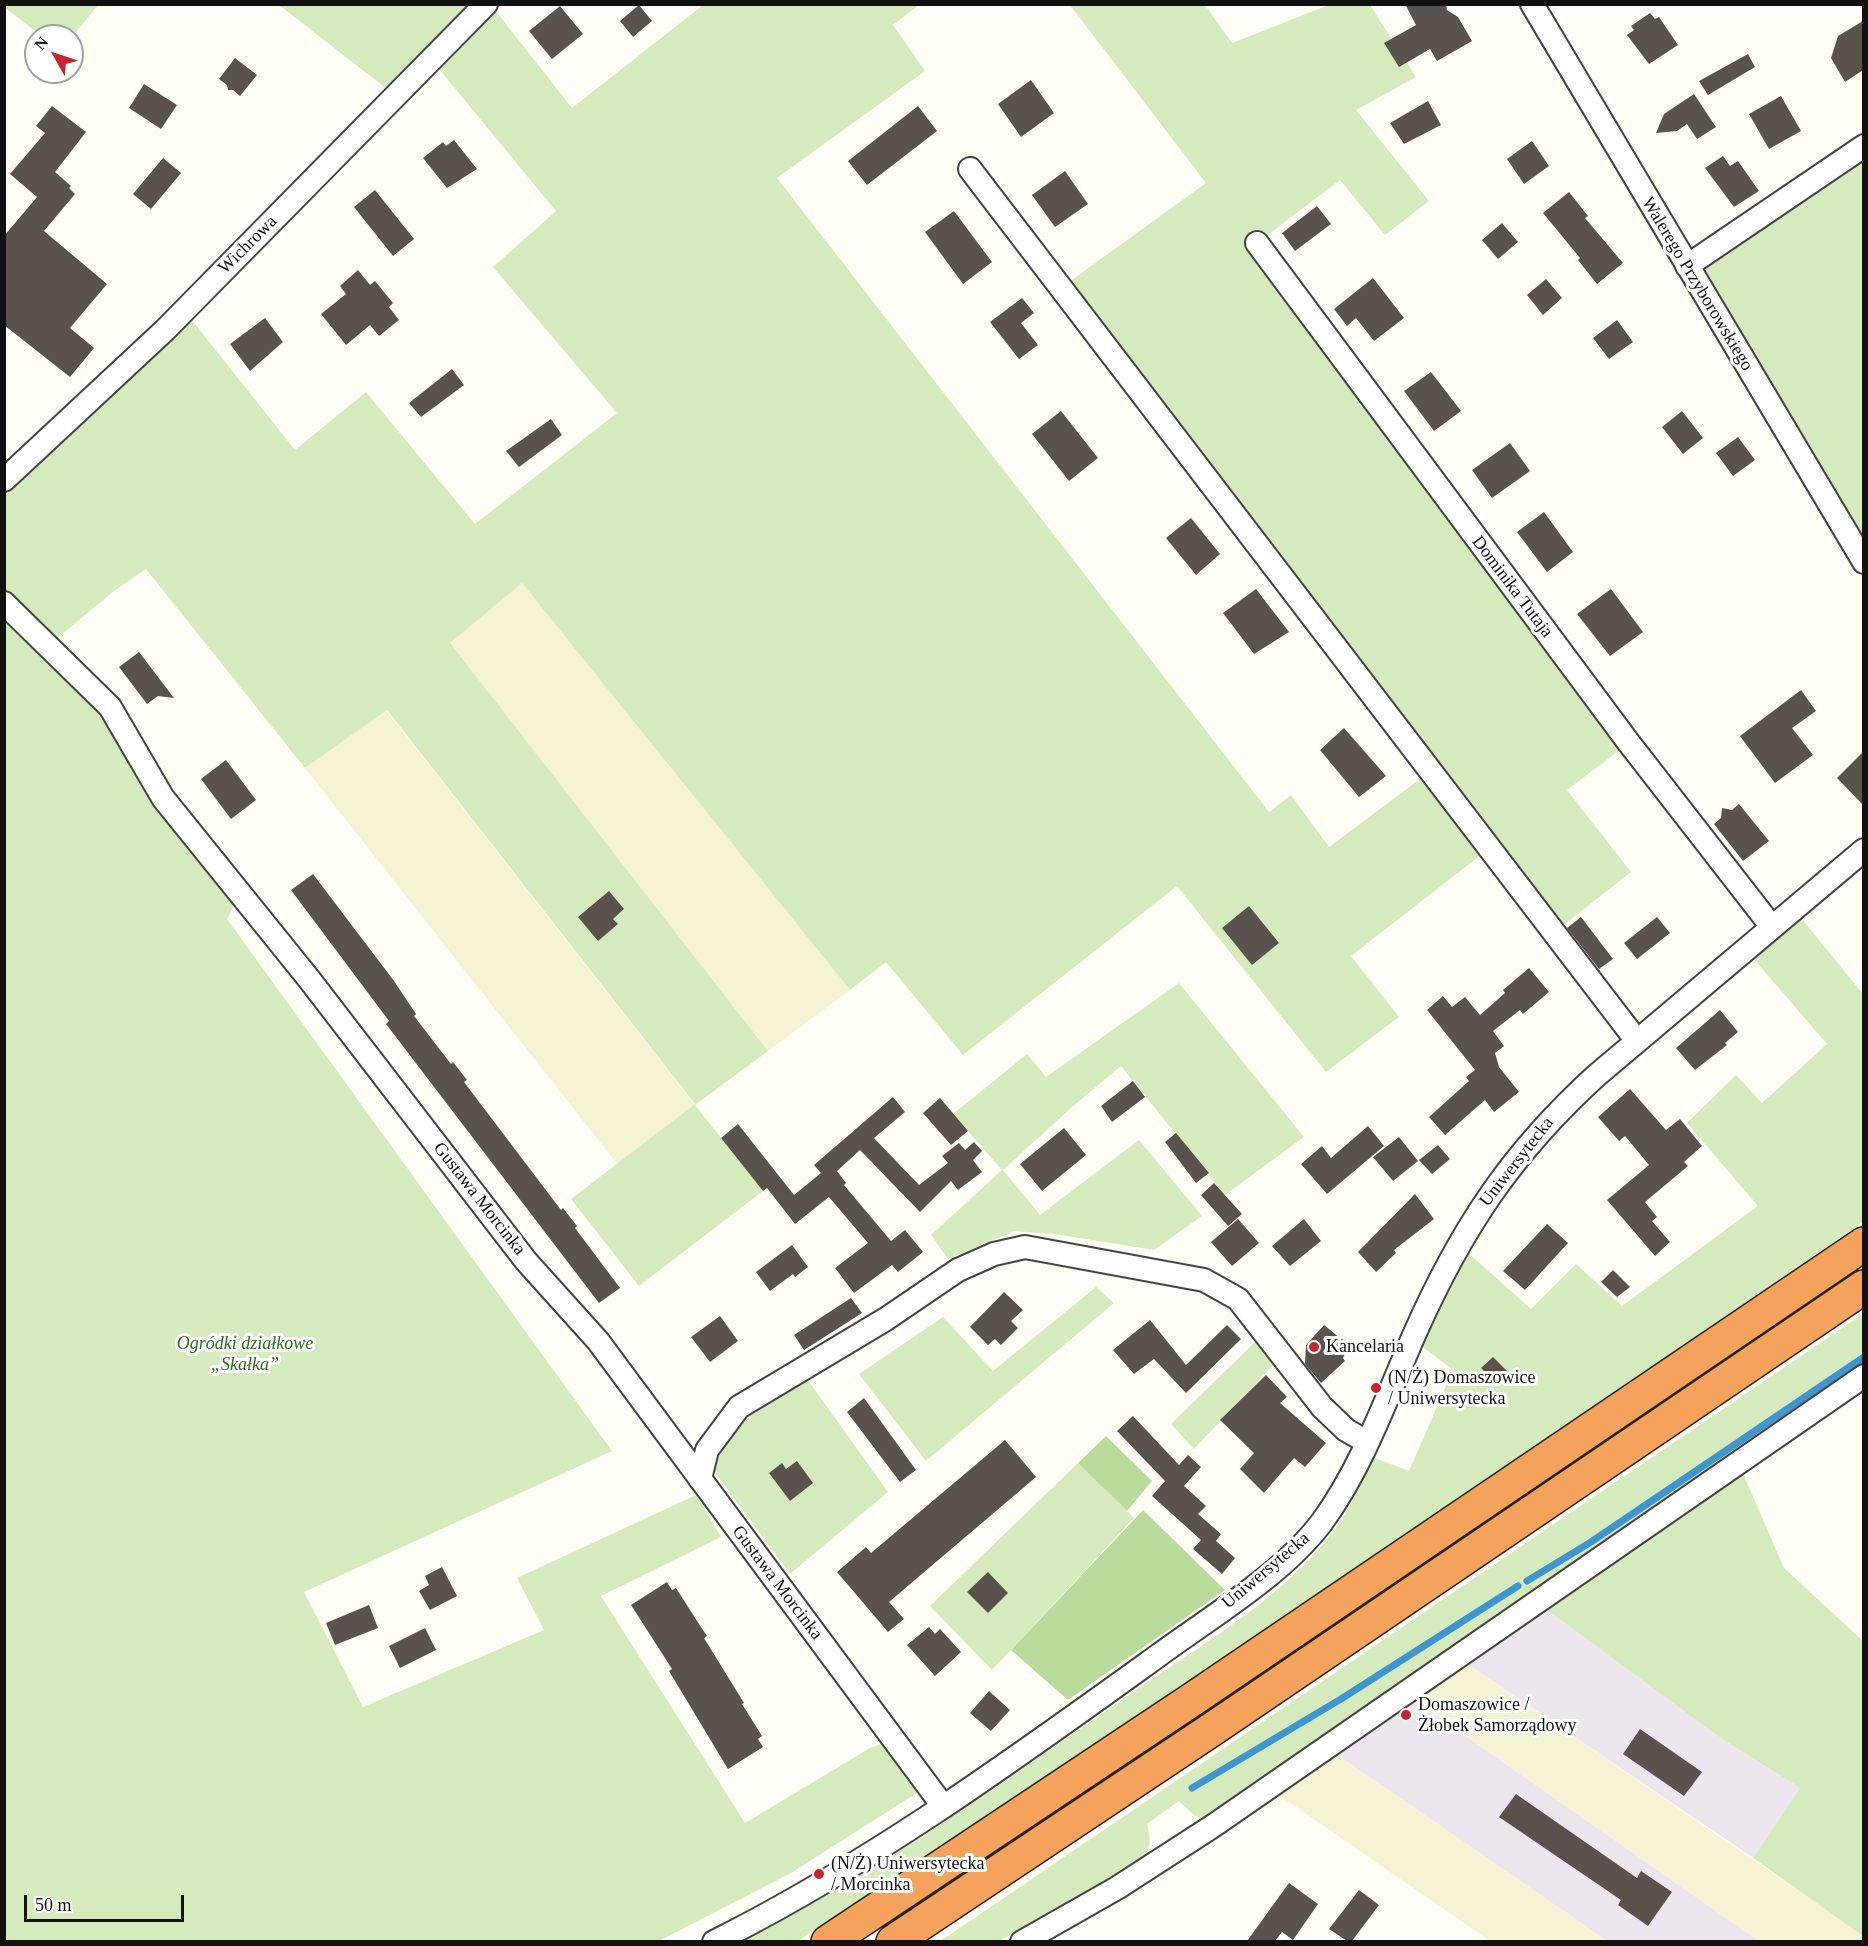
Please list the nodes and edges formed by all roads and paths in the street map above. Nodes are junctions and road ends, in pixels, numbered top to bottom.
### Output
1 (486, 4) edge
2 (1532, 4) edge
3 (1863, 146) edge
4 (970, 169) dead end
5 (1257, 243) dead end
6 (1686, 266) junction
7 (4, 480) edge
8 (1863, 562) edge
9 (4, 603) edge
10 (1863, 850) edge
11 (1772, 927) junction
12 (1637, 1041) junction
13 (1863, 1244) edge
14 (1863, 1287) edge
15 (1863, 1376) edge
16 (1367, 1442) junction
17 (700, 1479) junction
18 (943, 1806) junction
19 (714, 1941) edge
20 (828, 1941) edge
21 (893, 1941) edge
22 (1022, 1941) edge

1 - 7 street, Wichrowa
2 - 6 street, Walerego Przyborowskiego
3 - 6 street
4 - 12 street
5 - 11 street, Dominika Tutaja
6 - 8 street, Walerego Przyborowskiego
9 - 17 street, Gustawa Morcinka
10 - 11 street, Uniwersytecka
11 - 12 street, Uniwersytecka
12 - 16 street, Uniwersytecka
13 - 20 highway
14 - 21 highway
15 - 22 street
16 - 17 street
16 - 18 street, Uniwersytecka
17 - 18 street, Gustawa Morcinka
18 - 19 street, Uniwersytecka

